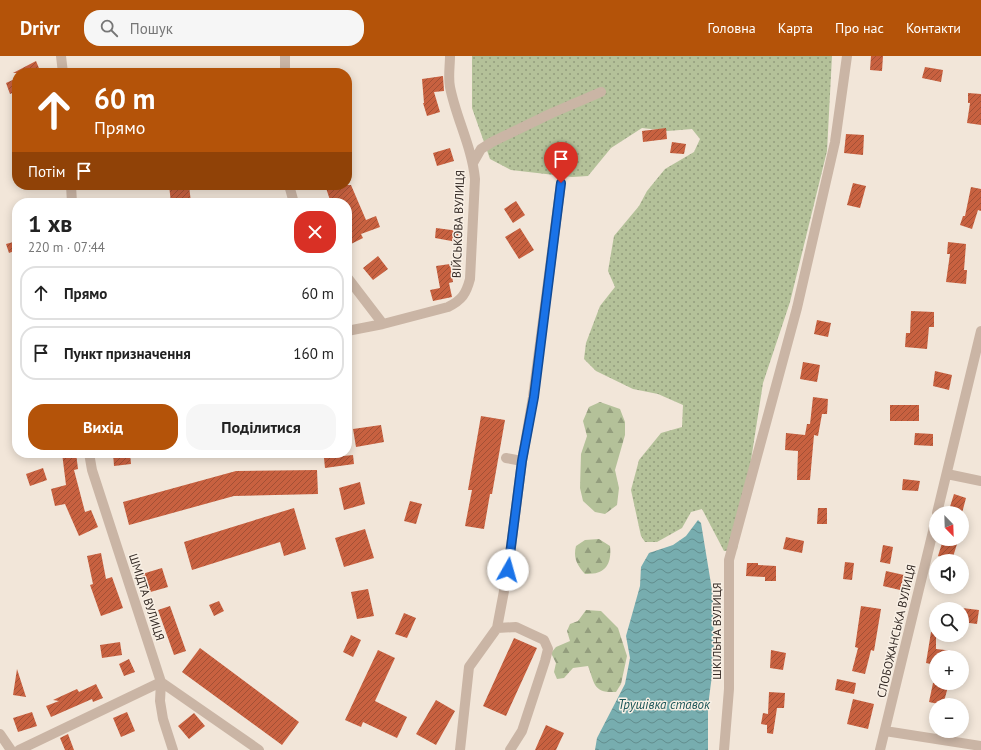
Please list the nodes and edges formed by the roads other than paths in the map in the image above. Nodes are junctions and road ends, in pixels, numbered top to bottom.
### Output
1 (61, 56) edge
2 (285, 56) edge
3 (450, 56) edge
4 (847, 56) edge
5 (62, 68) edge
6 (285, 68) edge
7 (601, 92) dead end
8 (474, 163) junction
9 (561, 183) dead end
10 (352, 284) edge
11 (383, 324) junction
12 (352, 330) edge
13 (981, 331) edge
14 (90, 458) edge
15 (506, 458) dead end
16 (522, 461) junction
17 (947, 474) junction
18 (981, 481) edge
19 (939, 506) edge
20 (930, 546) edge
21 (497, 628) junction
22 (161, 682) junction
23 (885, 731) junction
24 (0, 734) edge
25 (981, 746) edge
26 (11, 750) edge
27 (18, 750) edge
28 (173, 750) edge
29 (259, 750) edge
30 (460, 750) edge
31 (510, 750) edge
32 (724, 750) edge
33 (880, 750) edge

1 - 5 street
2 - 6 street
3 - 8 street, ВІЙСЬКОВА ВУЛИЦЯ
4 - 32 street, ШКІЛЬНА ВУЛИЦЯ
7 - 8 street
8 - 11 street, ВІЙСЬКОВА ВУЛИЦЯ
9 - 16 street
10 - 11 street
11 - 12 street, ВІЙСЬКОВА ВУЛИЦЯ
13 - 17 street
14 - 22 street, ШМІДТА ВУЛИЦЯ
15 - 16 street
16 - 21 street
17 - 18 street
17 - 19 street
20 - 23 street, СЛОБОЖАНСЬКА ВУЛИЦЯ
21 - 30 street
21 - 31 street
22 - 27 street
22 - 28 street, ШМІДТА ВУЛИЦЯ
22 - 29 street
23 - 25 street
23 - 33 street, СЛОБОЖАНСЬКА ВУЛИЦЯ
24 - 26 street

